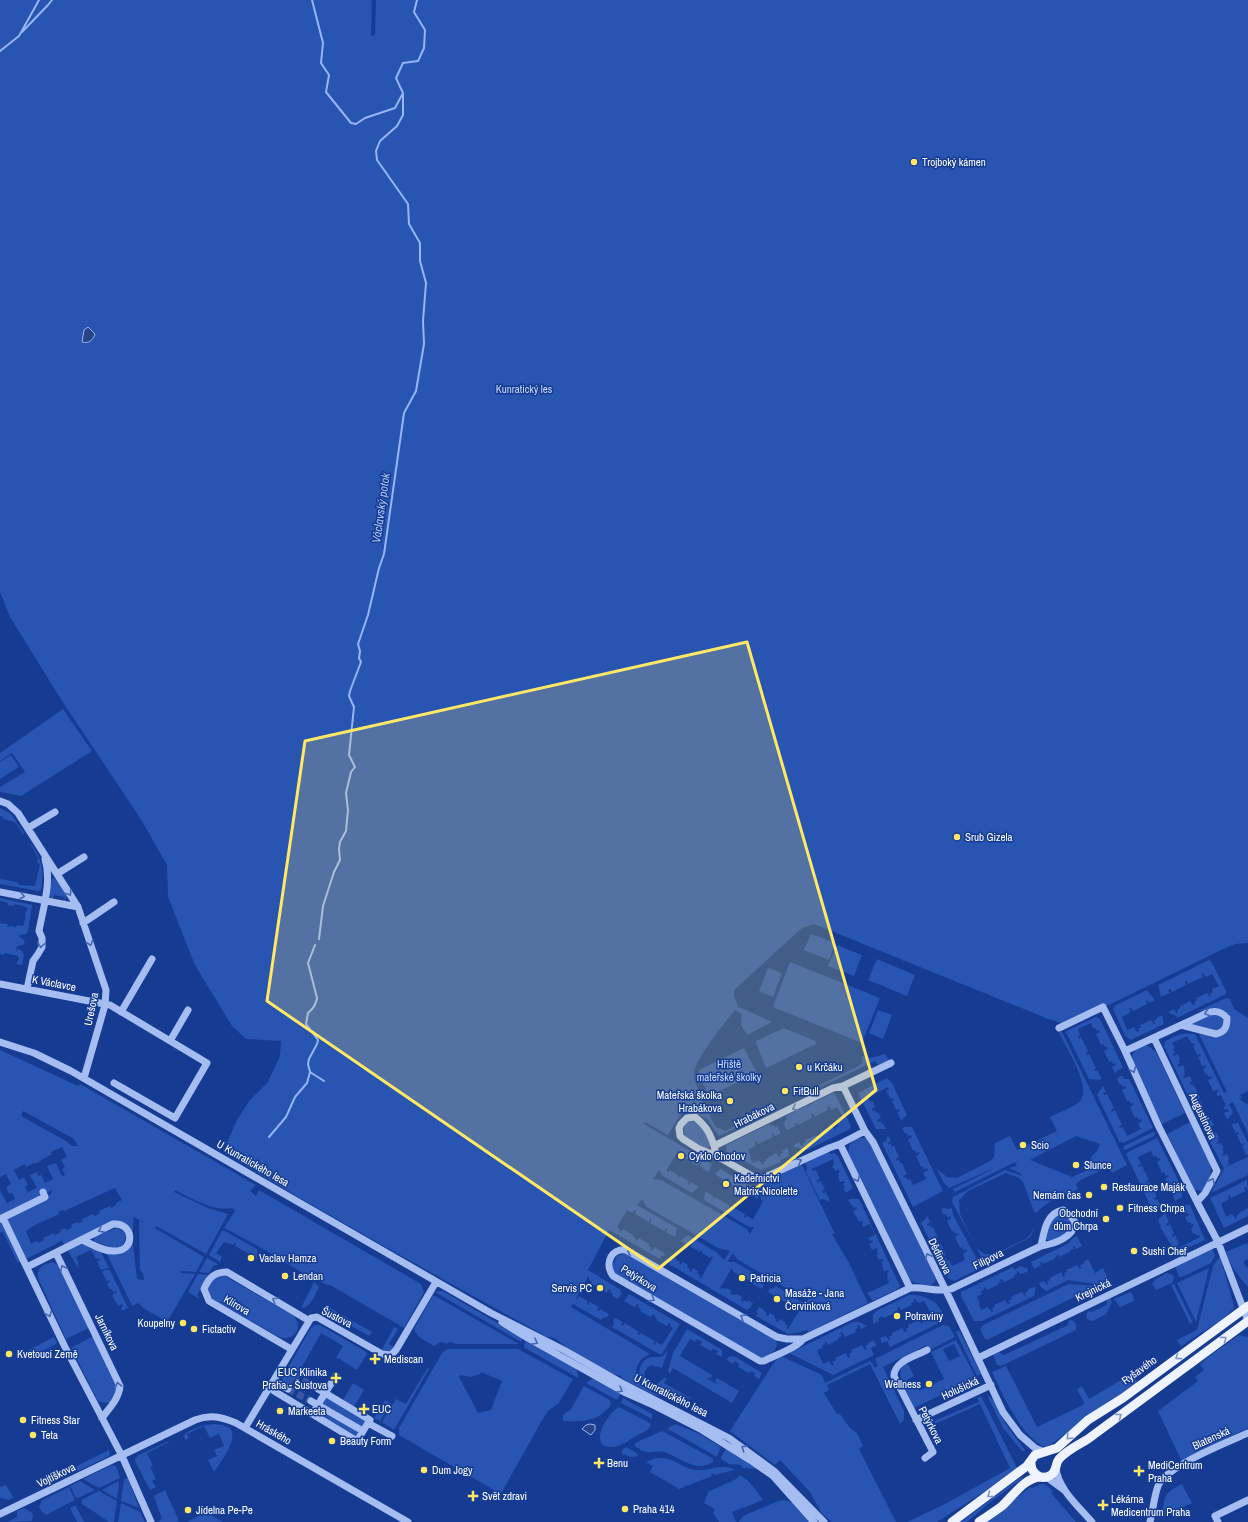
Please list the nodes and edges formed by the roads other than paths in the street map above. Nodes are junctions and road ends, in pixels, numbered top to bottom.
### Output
1 (0, 801) edge
2 (54, 812) dead end
3 (28, 828) junction
4 (41, 849) junction
5 (84, 857) dead end
6 (57, 874) junction
7 (0, 892) edge
8 (45, 901) junction
9 (114, 902) dead end
10 (78, 907) junction
11 (83, 923) junction
12 (152, 959) dead end
13 (0, 984) edge
14 (27, 989) junction
15 (105, 1004) junction
16 (188, 1010) dead end
17 (121, 1012) junction
18 (1181, 1025) junction
19 (1059, 1028) dead end
20 (1154, 1038) junction
21 (170, 1041) junction
22 (0, 1042) edge
23 (1125, 1051) junction
24 (890, 1064) dead end
25 (84, 1078) junction
26 (114, 1083) dead end
27 (843, 1086) junction
28 (865, 1131) junction
29 (840, 1144) junction
30 (714, 1146) junction
31 (715, 1155) junction
32 (43, 1192) dead end
33 (1197, 1202) junction
34 (2, 1219) edge
35 (1248, 1228) edge
36 (82, 1240) junction
37 (1218, 1242) junction
38 (1041, 1246) junction
39 (56, 1253) junction
40 (27, 1267) junction
41 (436, 1282) junction
42 (910, 1288) junction
43 (945, 1291) junction
44 (1246, 1308) edge
45 (491, 1314) junction
46 (308, 1320) junction
47 (1248, 1321) edge
48 (777, 1337) junction
49 (803, 1339) junction
50 (291, 1349) junction
51 (928, 1350) dead end
52 (775, 1355) junction
53 (978, 1358) junction
54 (336, 1376) dead end
55 (279, 1384) dead end
56 (991, 1385) junction
57 (288, 1389) tunnel mouth
58 (318, 1389) tunnel mouth
59 (274, 1391) dead end
60 (325, 1393) junction
61 (338, 1401) junction
62 (314, 1403) junction
63 (313, 1413) junction
64 (331, 1413) junction
65 (102, 1418) junction
66 (916, 1420) junction
67 (368, 1423) junction
68 (245, 1428) junction
69 (363, 1432) junction
70 (1248, 1433) edge
71 (1020, 1435) junction
72 (392, 1436) dead end
73 (1043, 1451) junction
74 (122, 1456) junction
75 (925, 1458) dead end
76 (1031, 1461) junction
77 (1056, 1466) junction
78 (1042, 1477) junction
79 (1067, 1493) junction
80 (1248, 1500) edge
81 (0, 1514) edge
82 (151, 1522) edge
83 (408, 1522) edge
84 (814, 1522) edge
85 (824, 1522) edge
86 (952, 1522) edge
87 (979, 1522) edge
88 (1092, 1522) edge
89 (1150, 1522) edge
90 (1218, 1522) edge

1 - 3 street
2 - 3 street
3 - 4 street
4 - 6 street, Urešova
4 - 8 street
5 - 6 street
6 -> 10 street, Urešova
7 -> 8 street
8 - 10 street
8 -> 14 street
9 - 11 street
10 - 11 street, Urešova
11 -> 15 street, Urešova
12 - 17 street
13 - 14 street, K Václavce
14 - 15 street, K Václavce
15 - 17 street, K Václavce
15 - 25 street, Urešova
16 - 21 street
17 - 21 street, K Václavce
18 -> 18 street
18 - 20 street
19 - 23 street
20 - 23 street
33 -> 20 street, Augustinova
21 - 26 street, K Václavce
22 - 25 street, U Kunratického lesa
23 -> 33 street
24 - 27 street, Hrabákova
25 - 41 street, U Kunratického lesa
27 - 28 street, Dědinova
27 -> 30 street, Hrabákova
28 - 29 street
43 -> 28 street, Dědinova
31 -> 29 street
29 -> 42 street
30 - 31 street
30 - 31 street
32 - 34 street
33 - 37 street
34 - 40 street
35 - 37 street, Krejnická
36 -> 36 street
36 - 39 street
37 - 44 street
37 - 53 street, Krejnická
38 - 38 street, Filipova
38 - 43 street, Filipova
39 - 40 street
65 -> 39 street, Jarníkova
40 -> 65 street
41 - 45 street, U Kunratického lesa
41 - 46 street, Šustova
42 - 43 street, Petýrkova
42 - 49 street, Petýrkova
43 - 53 street, Dědinova
44 - 47 street
44 -> 73 main road, Ryšavého
45 -> 84 street, U Kunratického lesa
85 -> 45 street, U Kunratického lesa
46 - 50 street, Šustova
46 -> 50 street, Klírova
77 -> 47 main road
48 - 49 street, Petýrkova
48 - 52 street
48 -> 52 street, Petýrkova
49 - 52 street, Petýrkova
50 - 68 street, Šustova
51 - 66 street, Petýrkova
53 - 56 street, Dědinova
54 - 60 street
55 - 57 street
56 - 66 street, Holušická
56 - 71 street, Dědinova
58 - 60 street
59 - 63 street
60 - 61 street
60 - 62 street
61 - 64 street
61 - 67 street
62 - 63 street
62 - 64 street
63 - 69 street
64 - 69 street
65 - 74 street
66 - 75 street, Petýrkova
67 - 69 street
67 - 72 street
68 - 74 street, Hráského
68 - 83 street, Hráského
70 - 89 street, Blatenská
71 - 73 street, Dědinova
71 - 76 street, Dědinova
73 - 76 main road, Ryšavého
73 - 77 main road
74 - 81 street, Vojtíškova
74 - 82 street
76 - 78 main road
76 -> 86 main road, Ryšavého
77 - 78 main road
77 - 79 street
78 - 79 street
78 - 87 main road
79 - 88 street
80 - 90 street

